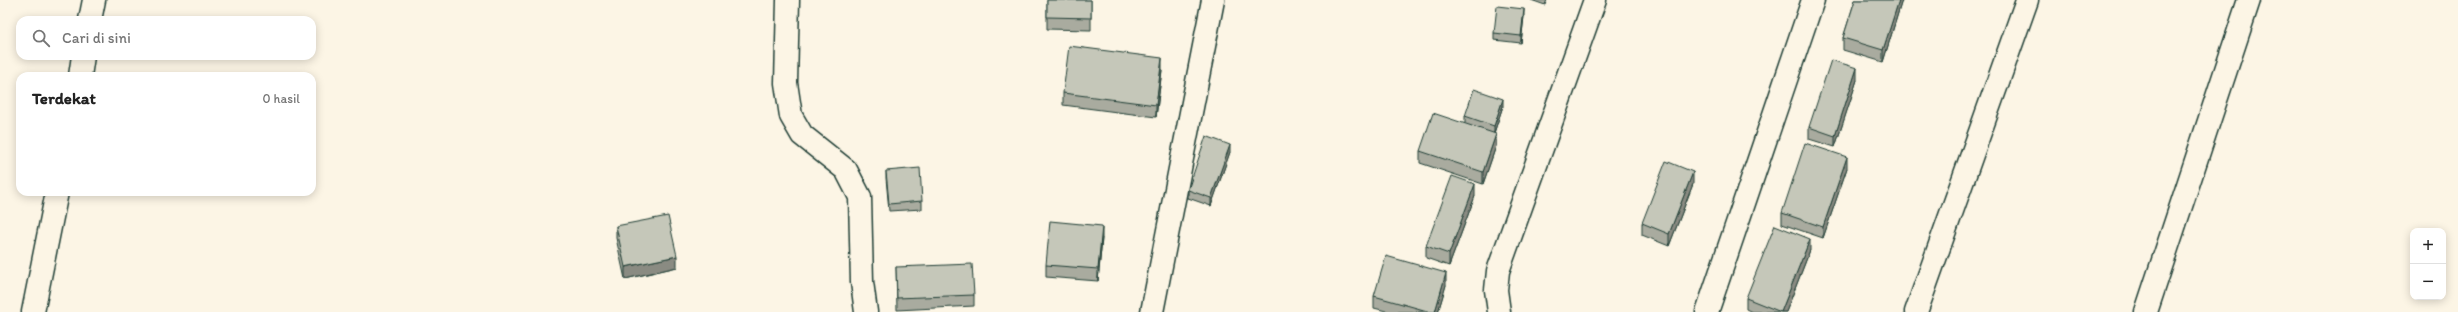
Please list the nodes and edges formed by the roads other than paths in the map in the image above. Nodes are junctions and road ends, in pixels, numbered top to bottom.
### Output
1 (94, 0) edge
2 (788, 0) edge
3 (1213, 0) edge
4 (1595, 0) edge
5 (1813, 0) edge
6 (2027, 0) edge
7 (2249, 0) edge
8 (91, 16) edge
9 (82, 60) edge
10 (81, 72) edge
11 (57, 196) edge
12 (32, 312) edge
13 (866, 312) edge
14 (1152, 312) edge
15 (1499, 312) edge
16 (1707, 312) edge
17 (1916, 312) edge
18 (2146, 312) edge

1 - 8 street
2 - 13 street
3 - 14 street
4 - 15 street
5 - 16 street
6 - 17 street
7 - 18 street
9 - 10 street
11 - 12 street

